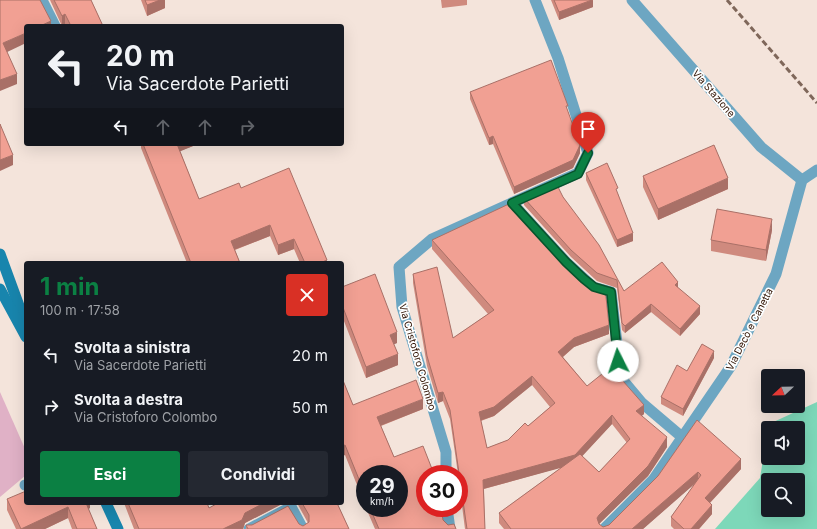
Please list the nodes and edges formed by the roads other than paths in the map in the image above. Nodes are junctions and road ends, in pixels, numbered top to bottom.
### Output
1 (42, 0) edge
2 (535, 0) edge
3 (632, 0) edge
4 (54, 24) edge
5 (817, 170) edge
6 (802, 180) junction
7 (512, 203) junction
8 (0, 254) edge
9 (0, 289) edge
10 (24, 320) edge
11 (24, 334) edge
12 (682, 437) junction
13 (446, 465) edge
14 (107, 505) edge
15 (290, 505) edge
16 (448, 517) edge
17 (118, 529) edge
18 (249, 529) edge
19 (303, 529) edge
20 (450, 529) edge
21 (604, 529) edge

1 - 4 street
2 - 7 street, Via Cristoforo Colombo
3 - 6 street, Via Stazione
5 - 6 street
6 - 12 street, Via Decò e Canetta
7 - 12 street
7 - 13 street, Via Cristoforo Colombo
8 - 10 main road
9 - 11 main road
12 - 21 street, Via Decò e Canetta
14 - 17 main road
15 - 18 street
15 - 19 street
16 - 20 street

